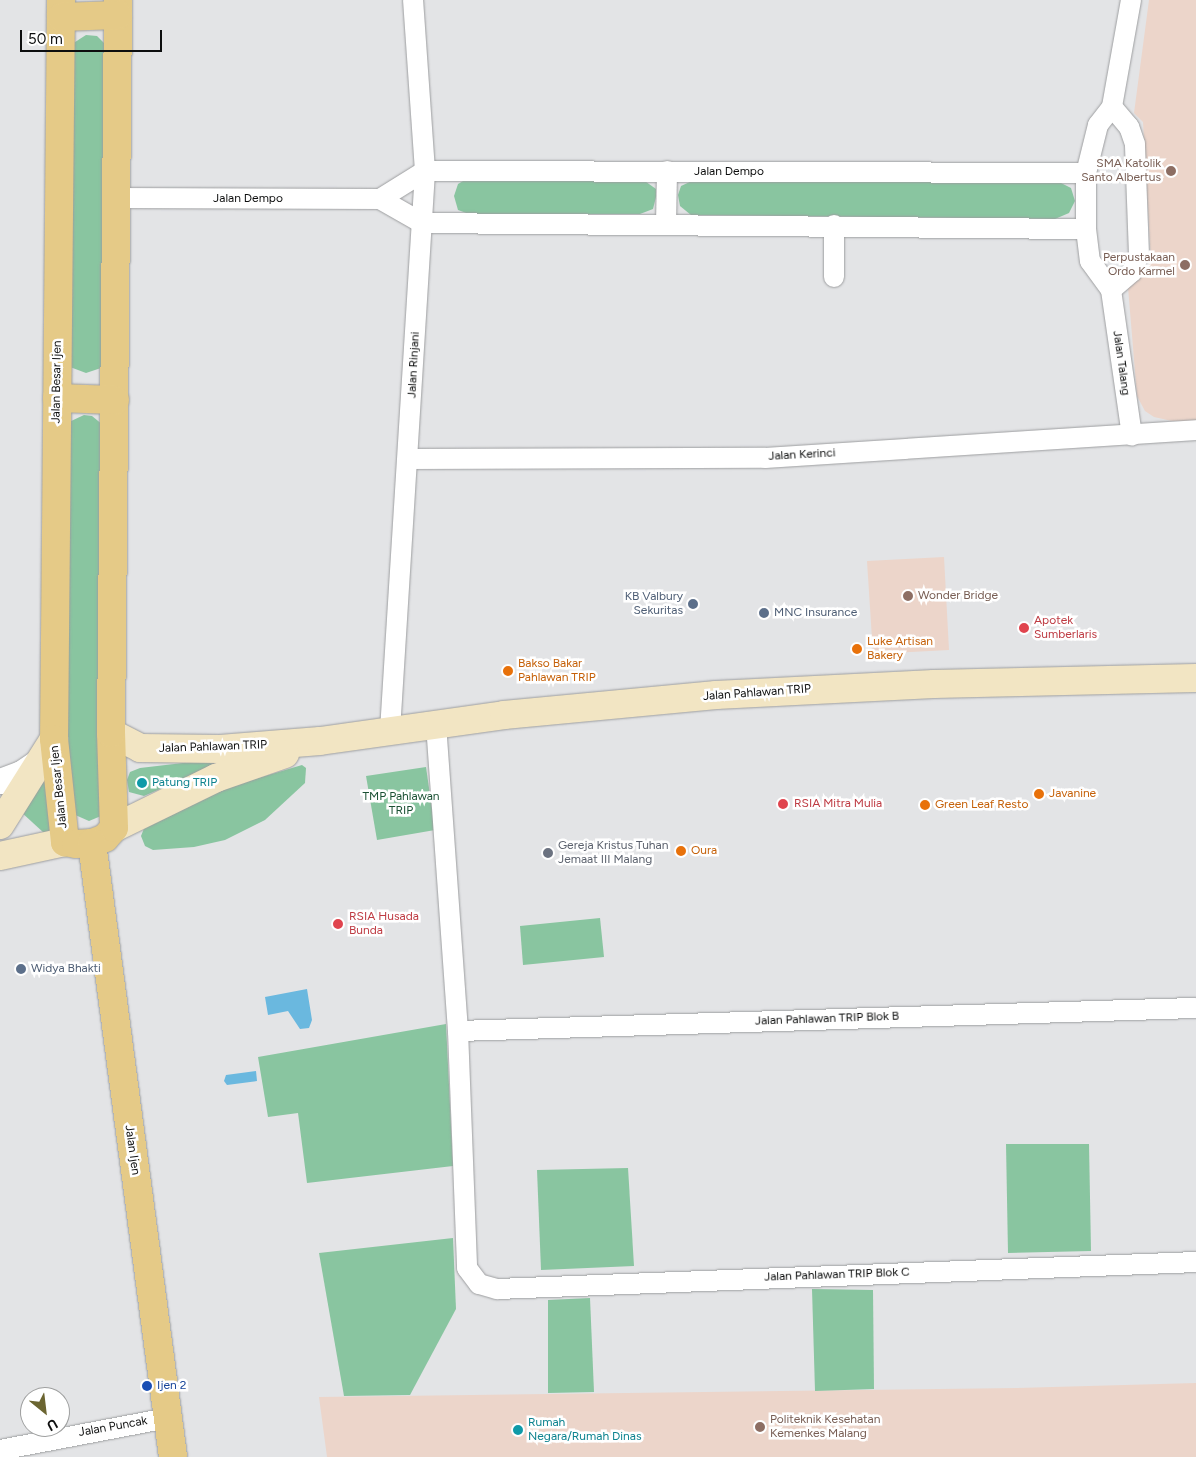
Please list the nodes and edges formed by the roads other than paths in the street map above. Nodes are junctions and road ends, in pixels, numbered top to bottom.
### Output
1 (413, 0) edge
2 (1130, 0) edge
3 (61, 8) edge
4 (118, 8) edge
5 (1112, 107) junction
6 (425, 171) junction
7 (667, 172) junction
8 (1086, 174) junction
9 (117, 198) junction
10 (380, 199) junction
11 (422, 223) junction
12 (666, 224) junction
13 (834, 225) junction
14 (1086, 229) junction
15 (834, 277) dead end
16 (1111, 290) junction
17 (57, 398) junction
18 (115, 400) junction
19 (1196, 430) edge
20 (1132, 435) junction
21 (408, 459) junction
22 (1196, 678) edge
23 (436, 724) junction
24 (390, 731) junction
25 (111, 733) junction
26 (320, 741) junction
27 (47, 750) junction
28 (0, 780) edge
29 (0, 825) edge
30 (114, 828) junction
31 (65, 842) junction
32 (92, 843) junction
33 (0, 856) edge
34 (1196, 1008) edge
35 (458, 1031) junction
36 (1196, 1262) edge
37 (168, 1418) junction
38 (0, 1450) edge
39 (173, 1457) edge

1 - 6 street, Jalan Rinjani
2 - 5 street, Jalan Talang
3 - 4 main road
3 - 17 main road, Jalan Besar Ijen
4 - 9 main road
5 - 8 street, Jalan Talang
5 - 16 street
6 - 7 street, Jalan Dempo
6 - 10 street
6 - 11 street, Jalan Rinjani
7 - 8 street, Jalan Dempo
7 - 12 street
8 - 14 street, Jalan Talang
9 - 10 street, Jalan Dempo
9 - 18 main road
10 - 11 street, Jalan Dempo
11 - 12 street, Jalan Dempo
11 - 21 street, Jalan Rinjani
12 - 13 street, Jalan Dempo
13 - 14 street, Jalan Dempo
13 - 15 street
14 - 16 street, Jalan Talang
16 - 20 street, Jalan Talang
17 - 18 main road
17 - 27 main road, Jalan Besar Ijen
18 - 25 main road
19 - 20 street, Jalan Kerinci
20 - 21 street, Jalan Kerinci
21 - 24 street, Jalan Rinjani
22 - 23 main road, Jalan Pahlawan TRIP
23 - 24 main road, Jalan Pahlawan TRIP
23 - 35 street
24 - 26 main road, Jalan Pahlawan TRIP
25 - 26 main road, Jalan Pahlawan TRIP
25 - 30 main road
26 - 30 main road, Jalan Pahlawan TRIP
27 - 28 street
27 - 29 main road
27 - 31 main road, Jalan Besar Ijen
30 - 32 main road
31 - 32 main road, Jalan Besar Ijen
31 - 33 main road
32 - 37 main road, Jalan Ijen
34 - 35 street, Jalan Pahlawan TRIP Blok B
35 - 36 street, Jalan Pahlawan TRIP Blok C
37 - 38 street, Jalan Puncak
37 - 39 main road, Jalan Ijen

